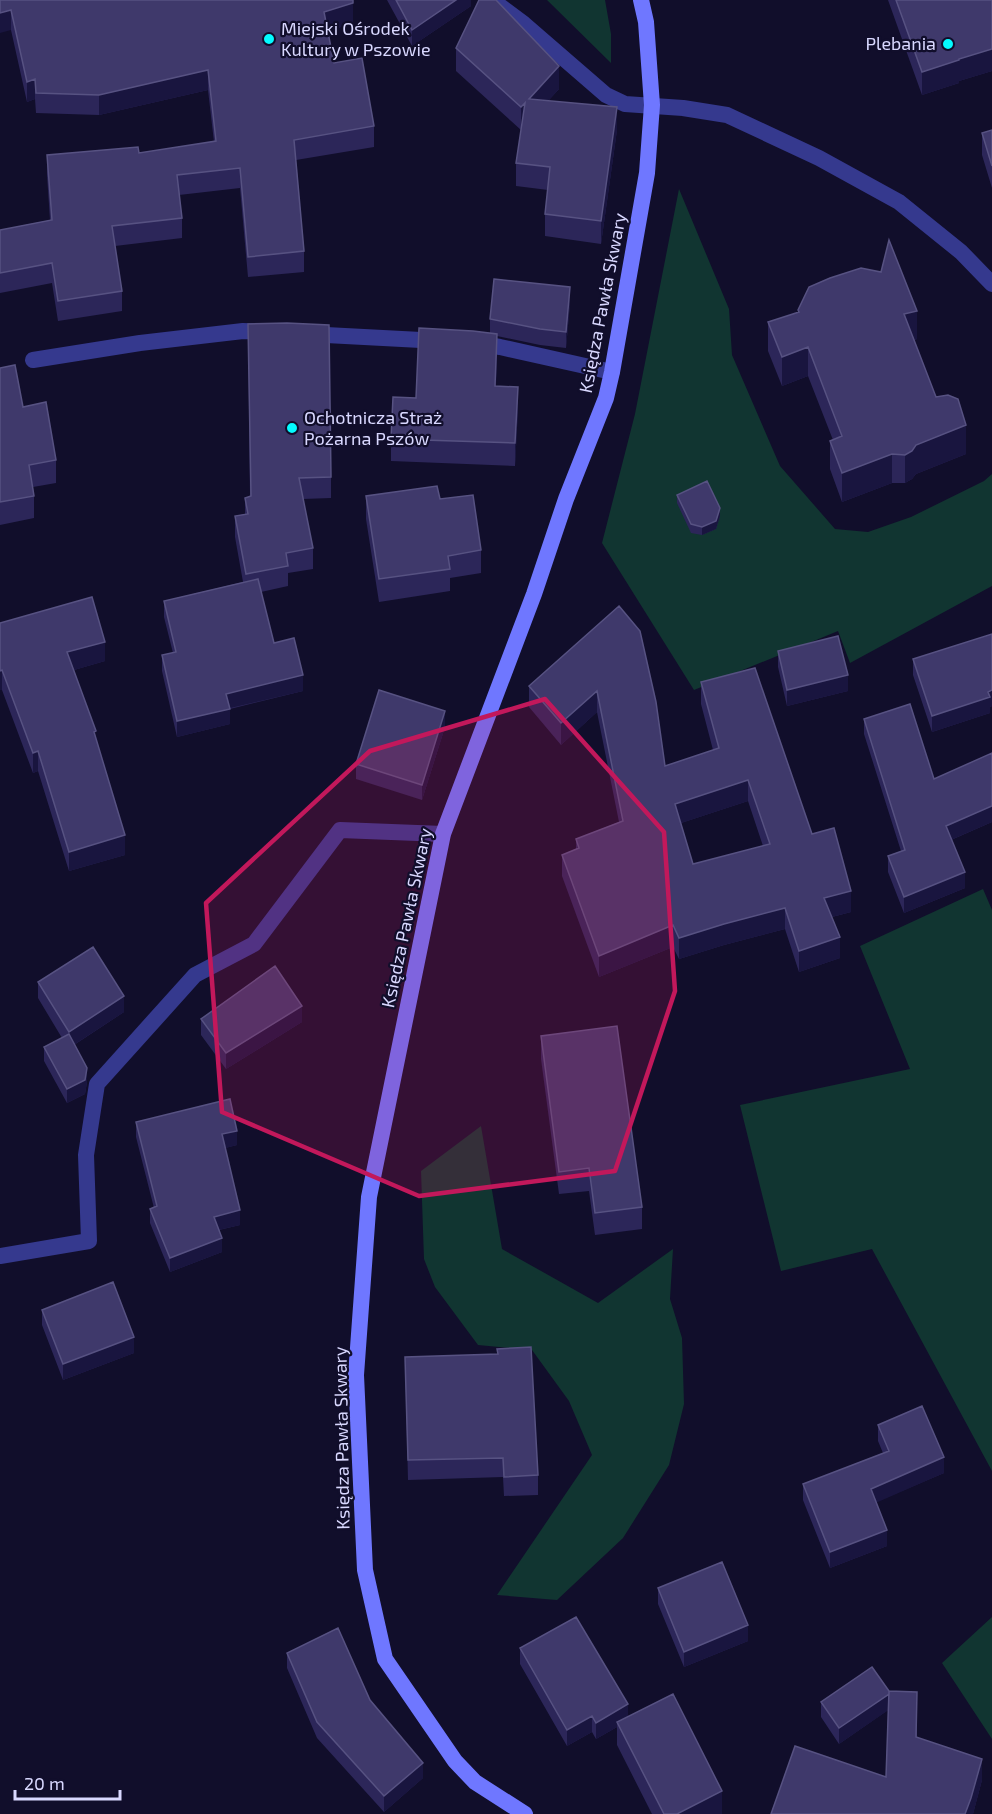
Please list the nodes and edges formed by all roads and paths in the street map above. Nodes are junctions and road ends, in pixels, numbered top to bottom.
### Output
1 (492, 0) edge
2 (641, 0) edge
3 (652, 105) junction
4 (992, 284) edge
5 (33, 360) dead end
6 (612, 372) junction
7 (443, 834) junction
8 (0, 1256) edge
9 (525, 1814) edge

1 - 3 street
2 - 3 main road, Księdza Pawła Skwary
3 - 4 street
3 - 6 main road, Księdza Pawła Skwary
5 - 6 street
6 - 7 main road, Księdza Pawła Skwary
7 - 8 street
7 - 9 main road, Księdza Pawła Skwary

